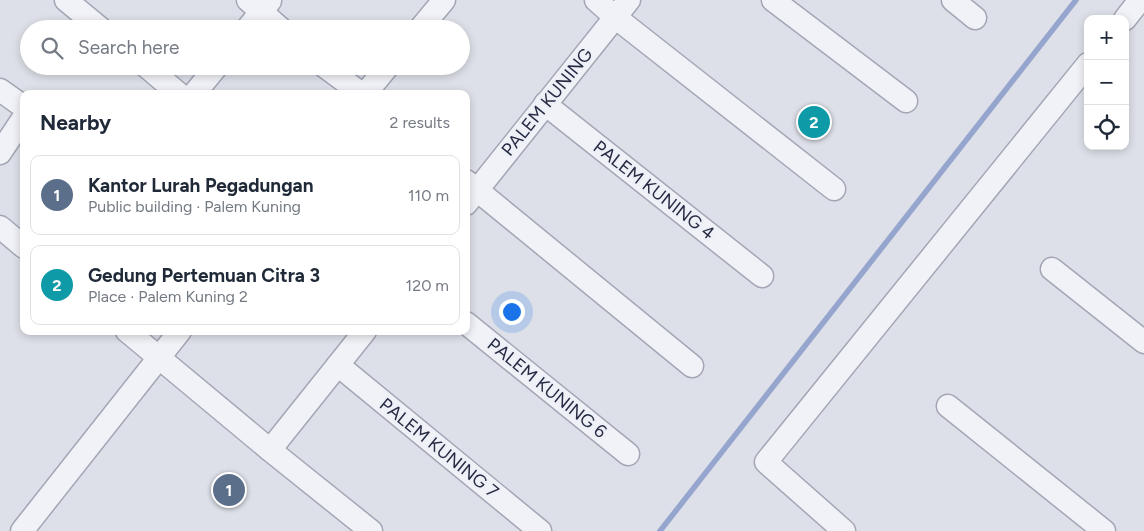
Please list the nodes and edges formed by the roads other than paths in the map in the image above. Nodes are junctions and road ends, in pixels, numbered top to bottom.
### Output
1 (66, 0) edge
2 (444, 0) edge
3 (596, 0) edge
4 (773, 0) edge
5 (953, 0) edge
6 (1140, 0) edge
7 (260, 4) edge
8 (622, 9) edge
9 (1128, 15) edge
10 (975, 18) dead end
11 (90, 20) edge
12 (252, 20) edge
13 (273, 20) edge
14 (427, 20) edge
15 (1084, 69) edge
16 (157, 75) edge
17 (210, 75) edge
18 (337, 75) edge
19 (380, 75) edge
20 (0, 90) edge
21 (174, 90) edge
22 (197, 90) edge
23 (358, 90) edge
24 (367, 90) edge
25 (906, 101) dead end
26 (20, 104) edge
27 (545, 104) junction
28 (20, 123) edge
29 (0, 152) edge
30 (834, 189) dead end
31 (470, 192) edge
32 (0, 227) edge
33 (20, 244) edge
34 (1052, 268) dead end
35 (762, 276) dead end
36 (470, 326) edge
37 (132, 335) edge
38 (177, 335) edge
39 (362, 335) edge
40 (1144, 342) edge
41 (159, 358) junction
42 (338, 365) junction
43 (692, 366) dead end
44 (948, 406) dead end
45 (270, 450) junction
46 (628, 454) dead end
47 (22, 531) edge
48 (371, 531) edge
49 (540, 531) edge
50 (844, 531) edge
51 (1104, 531) edge

1 - 11 street
2 - 14 street
3 - 8 street
4 - 25 street
5 - 10 street
6 - 9 street
7 - 12 street
7 - 13 street
8 - 27 street, PALEM KUNING
8 - 30 street
15 - 50 street
16 - 21 street
17 - 22 street
18 - 23 street
19 - 24 street
20 - 26 street
27 - 31 street, PALEM KUNING
27 - 35 street, PALEM KUNING 4
28 - 29 street
31 - 43 street
32 - 33 street
34 - 40 street
36 - 46 street, PALEM KUNING 6
37 - 41 street
38 - 41 street
39 - 42 street
41 - 45 street
41 - 47 street
42 - 45 street
42 - 49 street, PALEM KUNING 7
44 - 51 street
45 - 48 street

